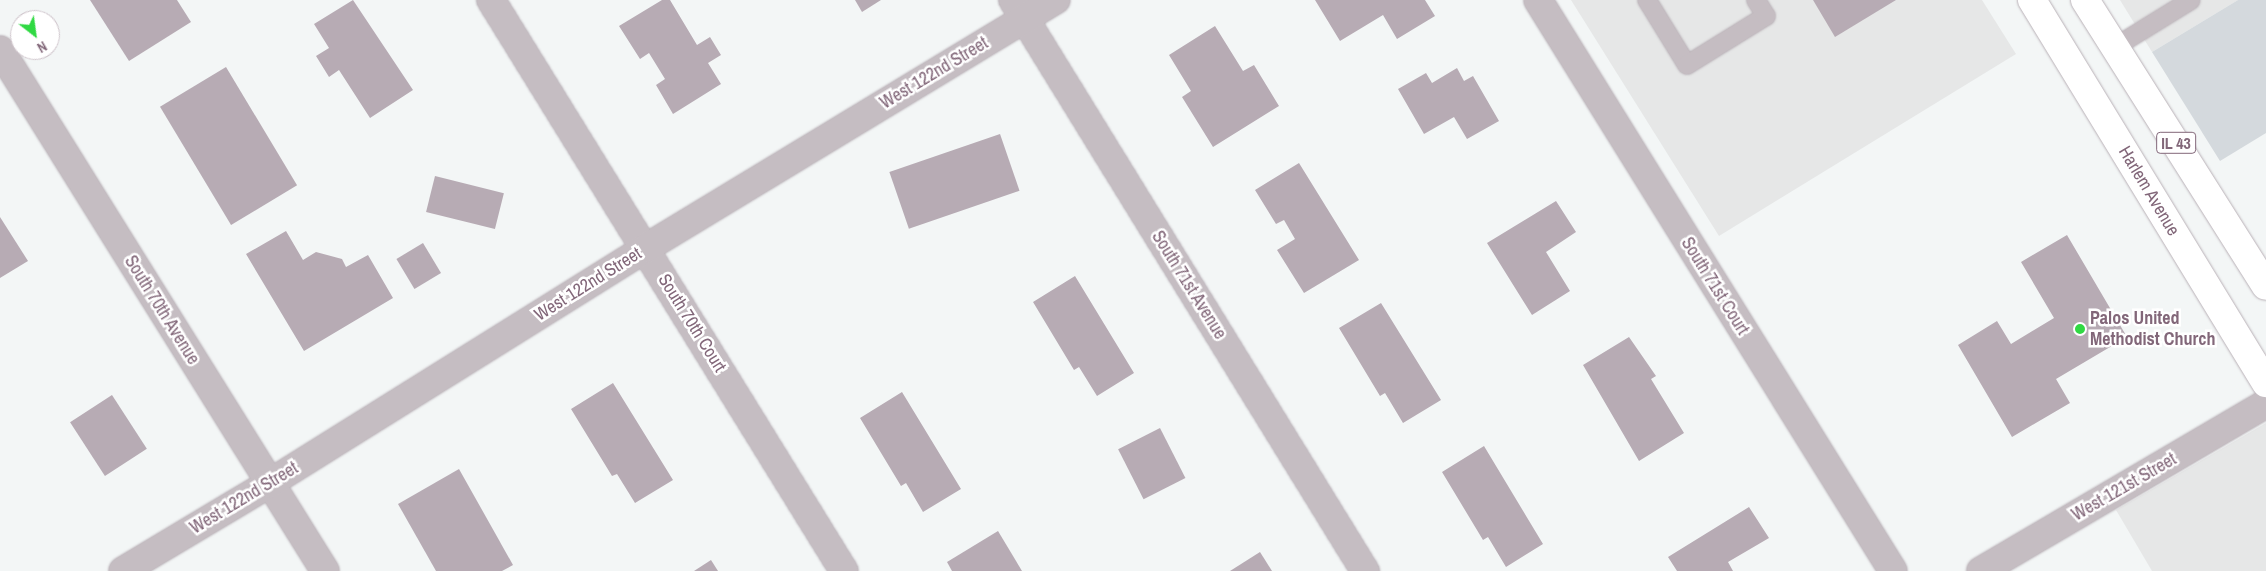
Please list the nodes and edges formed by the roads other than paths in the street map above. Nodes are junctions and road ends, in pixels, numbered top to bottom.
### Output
1 (491, 0) edge
2 (1056, 0) edge
3 (1538, 0) edge
4 (1647, 0) edge
5 (1756, 0) edge
6 (2032, 0) edge
7 (2085, 0) edge
8 (2191, 0) edge
9 (1019, 9) edge
10 (2115, 47) junction
11 (0, 50) edge
12 (646, 248) junction
13 (2266, 286) edge
14 (2266, 383) edge
15 (2266, 404) edge
16 (270, 483) junction
17 (122, 571) edge
18 (325, 571) edge
19 (844, 571) edge
20 (1365, 571) edge
21 (1893, 571) edge
22 (1981, 571) edge

1 - 12 street, South 70th Court
2 - 9 street, West 122nd Street
3 - 21 street, South 71st Court
4 - 5 lane
6 - 14 main road, Harlem Avenue / IL 43
7 - 10 main road, IL 43
8 - 10 lane
9 - 12 street, West 122nd Street
9 - 20 street, South 71st Avenue
10 - 13 main road, IL 43
11 - 16 street, South 70th Avenue
12 - 16 street, West 122nd Street
12 - 19 street, South 70th Court
15 - 22 street, West 121st Street
16 - 17 street, West 122nd Street
16 - 18 street, South 70th Avenue

